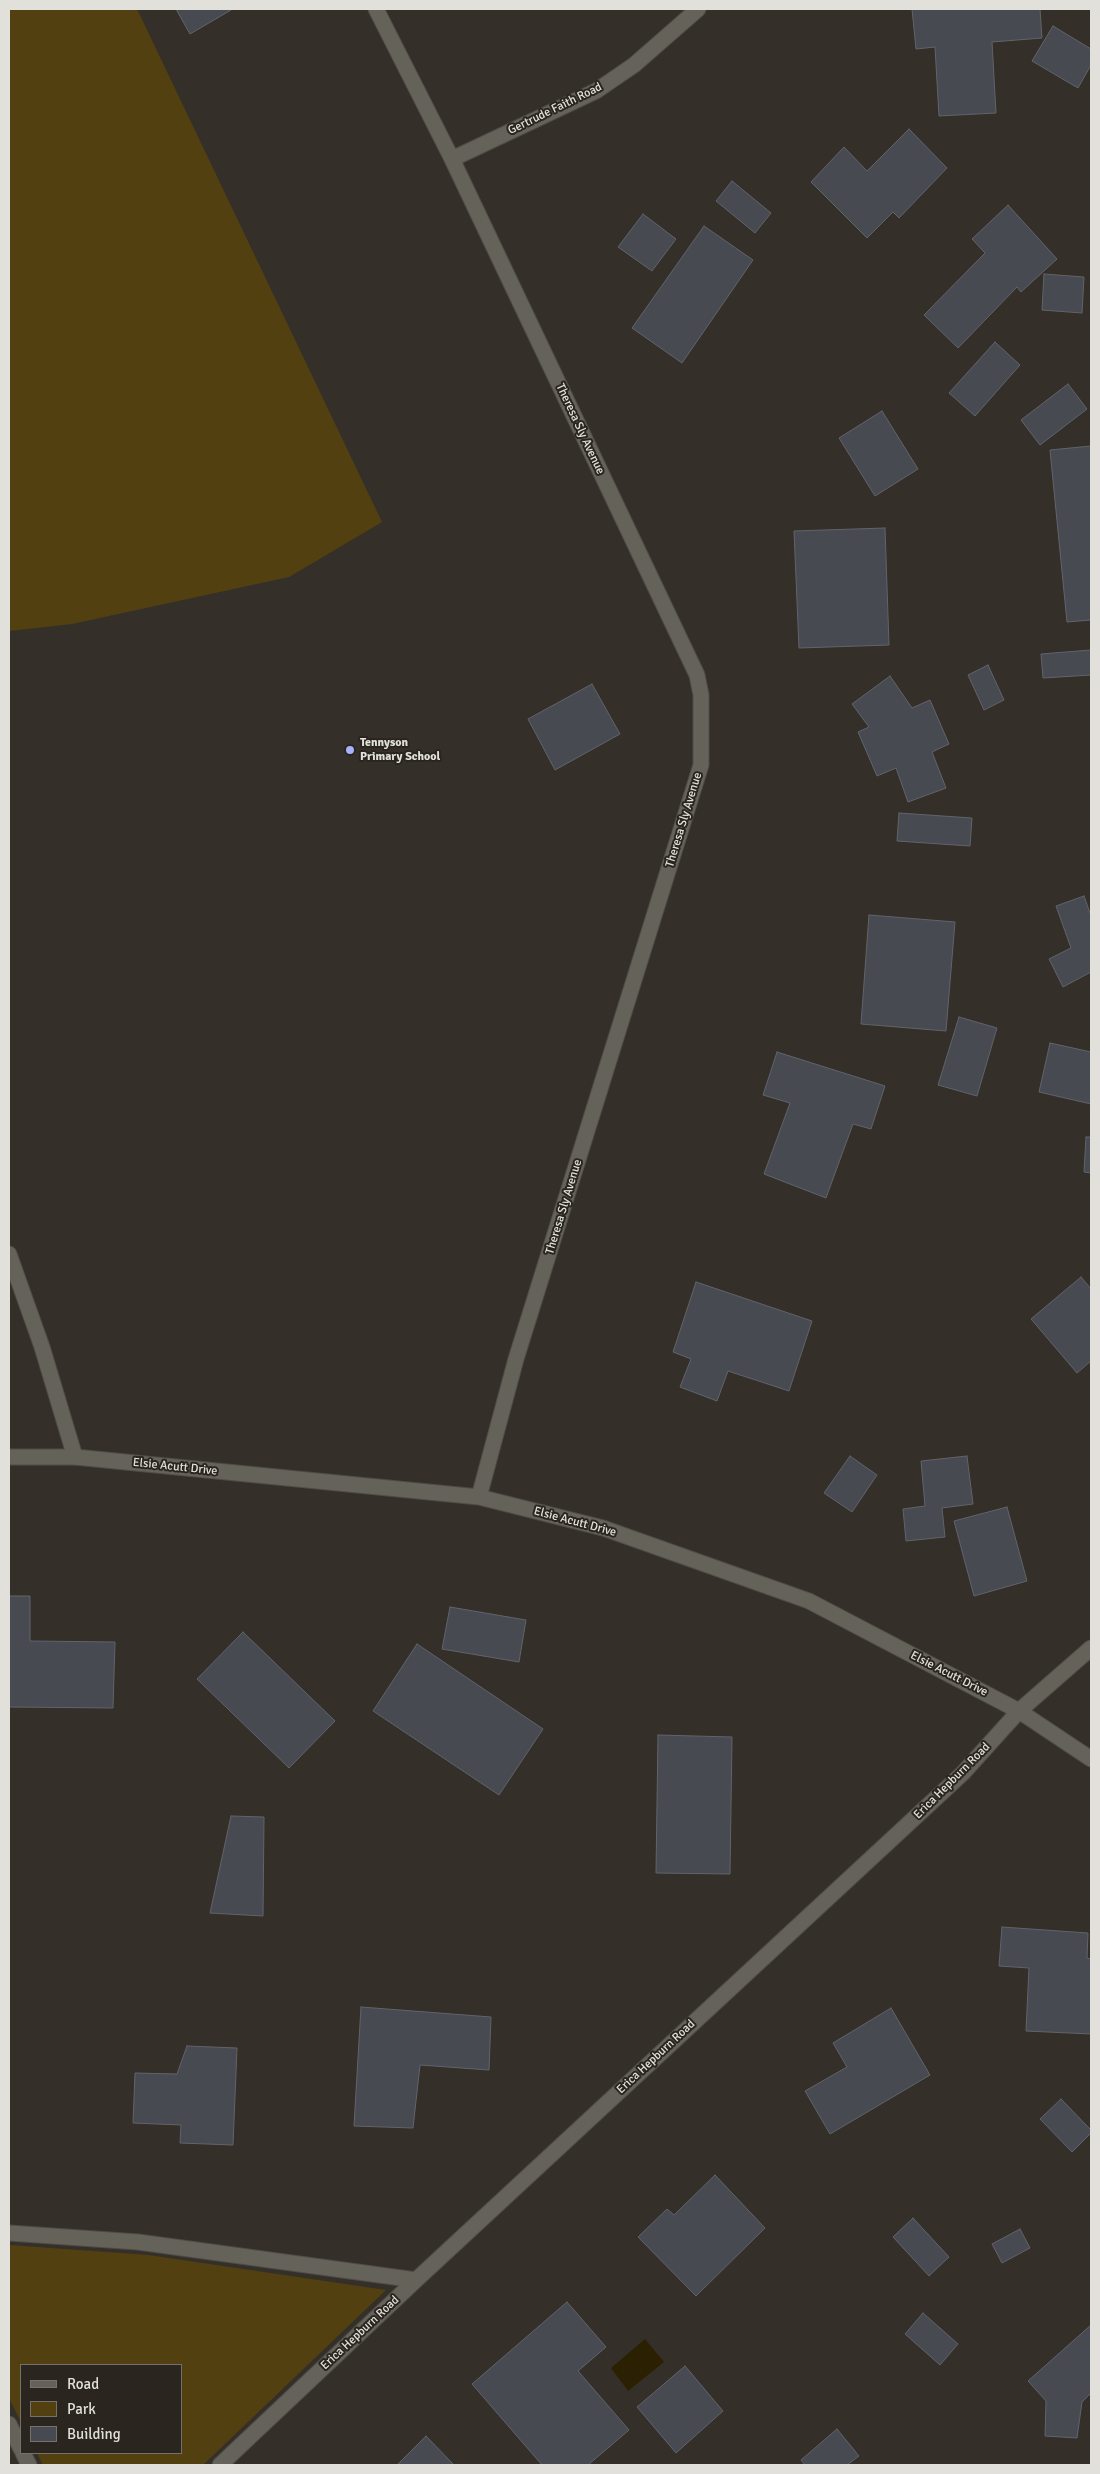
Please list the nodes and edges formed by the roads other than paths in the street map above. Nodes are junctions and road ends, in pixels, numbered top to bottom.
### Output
1 (376, 9) edge
2 (698, 9) edge
3 (452, 159) junction
4 (9, 1254) edge
5 (9, 1457) edge
6 (75, 1457) junction
7 (479, 1497) junction
8 (1091, 1648) edge
9 (1019, 1711) junction
10 (1091, 1760) edge
11 (9, 2233) edge
12 (416, 2280) junction
13 (9, 2424) edge
14 (20, 2447) edge
15 (220, 2465) edge

1 - 3 street, Theresa Sly Avenue
2 - 3 street, Gertrude Faith Road
3 - 7 street, Theresa Sly Avenue
4 - 6 street
5 - 6 street, Elsie Acutt Drive
6 - 7 street, Elsie Acutt Drive
7 - 9 street, Elsie Acutt Drive
8 - 9 street, Erica Hepburn Road
9 - 10 street, Elsie Acutt Drive
9 - 12 street, Erica Hepburn Road
11 - 12 street
12 - 15 street, Erica Hepburn Road
13 - 14 street

